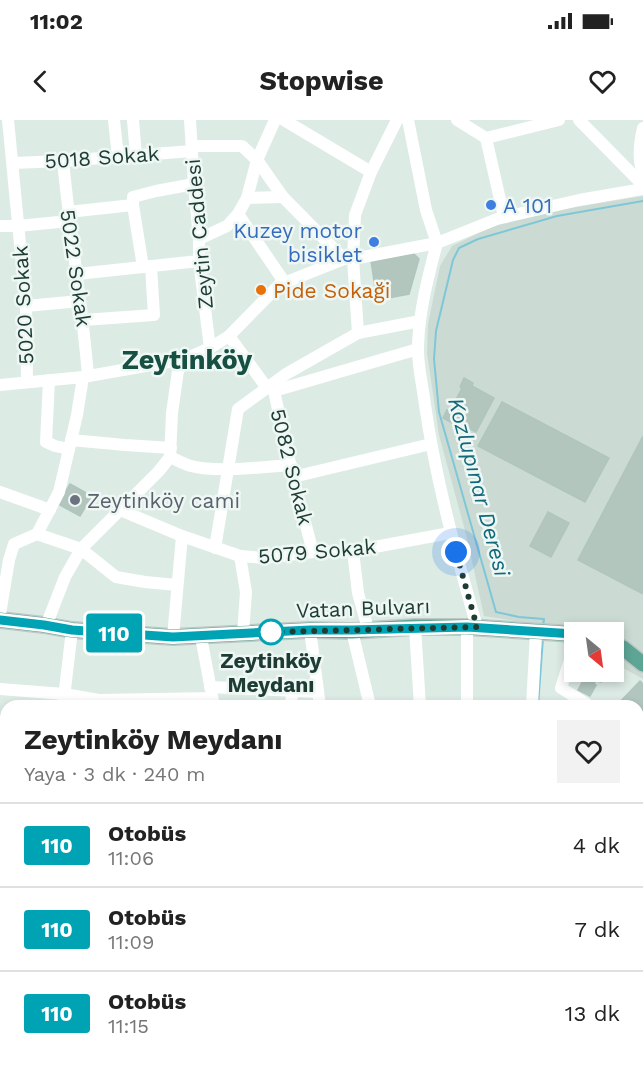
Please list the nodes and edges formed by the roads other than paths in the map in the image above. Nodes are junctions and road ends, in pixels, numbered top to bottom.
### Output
1 (8, 120) edge
2 (114, 120) edge
3 (133, 120) edge
4 (190, 120) edge
5 (275, 120) edge
6 (284, 120) edge
7 (397, 120) edge
8 (408, 120) edge
9 (457, 120) edge
10 (560, 120) edge
11 (579, 120) edge
12 (643, 128) edge
13 (486, 138) junction
14 (192, 148) junction
15 (136, 156) junction
16 (118, 157) junction
17 (257, 159) junction
18 (63, 161) junction
19 (13, 163) junction
20 (371, 172) junction
21 (643, 172) edge
22 (194, 184) junction
23 (643, 187) edge
24 (283, 197) junction
25 (247, 198) junction
26 (133, 205) junction
27 (238, 214) junction
28 (68, 216) junction
29 (504, 217) junction
30 (0, 226) edge
31 (18, 226) junction
32 (199, 239) junction
33 (437, 243) junction
34 (348, 259) junction
35 (199, 261) junction
36 (147, 267) junction
37 (77, 274) junction
38 (285, 283) junction
39 (81, 301) junction
40 (26, 306) junction
41 (83, 320) junction
42 (420, 321) junction
43 (358, 333) junction
44 (229, 336) junction
45 (210, 348) junction
46 (418, 349) junction
47 (185, 359) junction
48 (86, 376) junction
49 (49, 380) junction
50 (27, 382) junction
51 (0, 385) edge
52 (272, 387) junction
53 (431, 444) junction
54 (70, 445) junction
55 (170, 452) junction
56 (227, 469) junction
57 (292, 471) junction
58 (0, 492) edge
59 (50, 510) junction
60 (120, 510) junction
61 (450, 533) junction
62 (37, 534) junction
63 (182, 536) junction
64 (215, 548) junction
65 (81, 549) junction
66 (353, 551) junction
67 (313, 552) junction
68 (240, 556) junction
69 (177, 585) junction
70 (0, 614) edge
71 (0, 620) edge
72 (46, 626) junction
73 (415, 627) junction
74 (472, 627) junction
75 (72, 630) junction
76 (310, 630) junction
77 (360, 630) junction
78 (542, 633) junction
79 (243, 634) junction
80 (564, 634) edge
81 (173, 637) junction
82 (201, 637) junction
83 (624, 649) edge
84 (643, 664) edge
85 (564, 679) edge
86 (0, 689) edge
87 (292, 691) junction
88 (318, 692) junction
89 (212, 697) edge
90 (64, 700) edge
91 (99, 700) edge
92 (170, 700) edge
93 (291, 700) edge
94 (319, 700) edge
95 (369, 700) edge
96 (420, 700) edge
97 (467, 700) edge
98 (533, 700) edge
99 (580, 700) edge

1 - 19 street, 5020 Sokak
2 - 16 street
3 - 15 street
4 - 14 street, Zeytin Caddesi
5 - 17 street
6 - 20 street
7 - 20 street
8 - 33 street
9 - 13 street
10 - 13 street
11 - 23 street
12 - 21 street
13 - 29 street
14 - 15 street, 5018 Sokak
14 - 17 street, 5018 Sokak
14 - 22 street, Zeytin Caddesi
15 - 16 street, 5018 Sokak
16 - 18 street, 5018 Sokak
17 - 24 street
17 - 25 street
18 - 19 street, 5018 Sokak
18 - 28 street, 5022 Sokak
19 - 31 street, 5020 Sokak
20 - 34 street
22 - 26 street
22 - 32 street, Zeytin Caddesi
23 - 29 street
24 - 25 street
24 - 34 street
25 - 27 street
26 - 28 street
26 - 36 street
27 - 32 street
27 - 38 street
28 - 31 street
28 - 37 street, 5022 Sokak
29 - 33 street
30 - 31 street
31 - 40 street, 5020 Sokak
32 - 35 street, Zeytin Caddesi
33 - 34 street
33 - 42 street
34 - 38 street
34 - 43 street
35 - 36 street
35 - 45 street, Zeytin Caddesi
36 - 37 street
36 - 41 street
37 - 39 street, 5022 Sokak
38 - 44 street
39 - 40 street
39 - 41 street, 5022 Sokak
40 - 50 street, 5020 Sokak
41 - 48 street, 5022 Sokak
42 - 43 street
42 - 46 street
43 - 52 street
44 - 45 street
44 - 52 street
45 - 47 street
46 - 52 street
46 - 53 street
47 - 48 street
47 - 55 street
48 - 49 street
48 - 54 street, 5022 Sokak
49 - 50 street
49 - 54 street
50 - 51 street
52 - 56 street
52 - 57 street, 5082 Sokak
53 - 57 street
53 - 61 street
54 - 55 street
54 - 59 street, 5022 Sokak
55 - 56 street
55 - 60 street
56 - 57 street
56 - 64 street
57 - 67 street, 5082 Sokak
58 - 59 street
59 - 62 street, 5022 Sokak
60 - 63 street, 5079 Sokak
60 - 65 street
61 - 66 street, 5079 Sokak
61 - 74 street
62 - 65 street
62 - 70 street
63 - 64 street, 5079 Sokak
63 - 69 street
64 - 68 street, 5079 Sokak
65 - 69 street
65 - 72 street
66 - 67 street, 5079 Sokak
66 - 77 street
67 - 68 street, 5079 Sokak
68 - 79 street
69 - 81 street
71 - 72 main road, Vatan Bulvarı
72 - 75 main road, Vatan Bulvarı
73 - 74 main road, Vatan Bulvarı
73 - 77 main road, Vatan Bulvarı
73 - 96 street
74 - 78 main road, Vatan Bulvarı
74 - 97 street
75 - 81 main road, Vatan Bulvarı
75 - 90 street
76 - 77 main road, Vatan Bulvarı
76 - 79 main road, Vatan Bulvarı
76 - 88 street
77 - 95 street
78 - 80 main road, Vatan Bulvarı
78 - 98 street
79 - 82 main road, Vatan Bulvarı
81 - 82 main road, Vatan Bulvarı
82 - 89 street
83 - 84 main road
85 - 99 street
86 - 90 street
87 - 88 street
87 - 89 street
87 - 93 street
88 - 94 street
89 - 92 street
90 - 91 street

